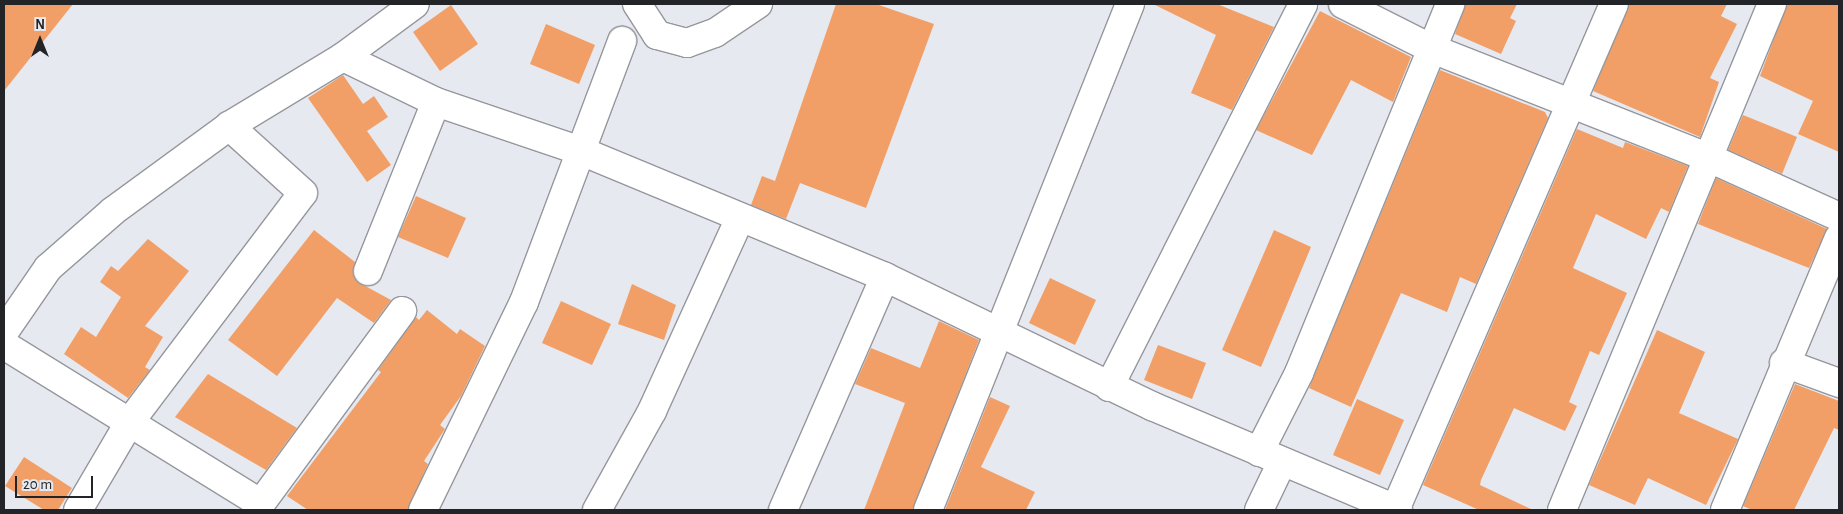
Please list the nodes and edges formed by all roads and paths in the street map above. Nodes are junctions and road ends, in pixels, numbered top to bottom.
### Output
1 (415, 4) edge
2 (637, 4) edge
3 (758, 4) edge
4 (1130, 4) edge
5 (1303, 4) edge
6 (1344, 4) edge
7 (1450, 4) edge
8 (1614, 4) edge
9 (1772, 4) edge
10 (622, 41) dead end
11 (1430, 48) junction
12 (343, 57) junction
13 (436, 102) junction
14 (1574, 102) junction
15 (229, 126) junction
16 (581, 151) junction
17 (1707, 157) junction
18 (1839, 217) edge
19 (740, 218) junction
20 (1839, 238) edge
21 (368, 271) dead end
22 (885, 277) junction
23 (402, 311) dead end
24 (4, 332) edge
25 (998, 334) junction
26 (4, 344) edge
27 (1784, 363) junction
28 (1839, 383) edge
29 (1109, 386) junction
30 (129, 423) junction
31 (1270, 457) junction
32 (258, 507) edge
33 (78, 510) edge
34 (423, 510) edge
35 (597, 510) edge
36 (782, 510) edge
37 (928, 510) edge
38 (1259, 510) edge
39 (1396, 510) edge
40 (1562, 510) edge
41 (1725, 510) edge

1 - 12 street
2 - 3 street
4 - 25 street
5 - 29 street
6 - 11 street
7 - 11 street
8 - 14 street
9 - 17 street
10 - 16 street
11 - 14 street
11 - 31 street
12 - 13 street
12 - 15 street
13 - 16 street
13 - 21 street
14 - 17 street
14 - 39 street
15 - 24 street
15 - 30 street
16 - 19 street
16 - 34 street
17 - 18 street
17 - 40 street
19 - 22 street
19 - 35 street
20 - 27 street
22 - 25 street
22 - 36 street
23 - 32 street
25 - 29 street
25 - 37 street
26 - 30 street
27 - 28 street
27 - 41 street
29 - 31 street
30 - 32 street
30 - 33 street
31 - 38 street
31 - 39 street

